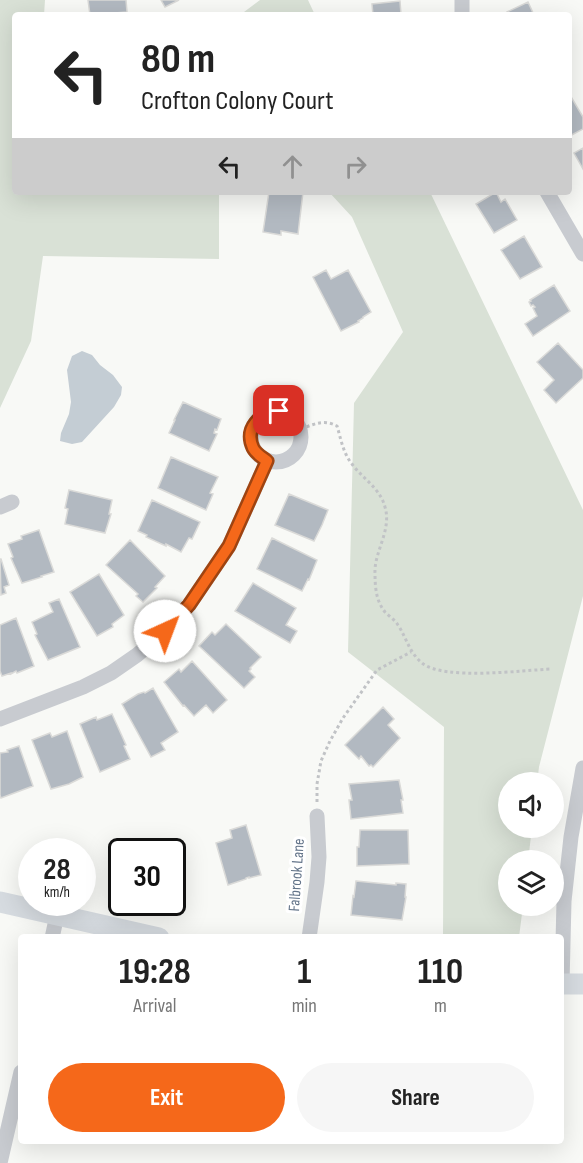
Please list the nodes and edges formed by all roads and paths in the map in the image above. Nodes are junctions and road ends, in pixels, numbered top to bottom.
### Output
1 (549, 195) edge
2 (583, 254) edge
3 (301, 429) junction
4 (267, 461) junction
5 (411, 652) junction
6 (552, 669) dead end
7 (0, 719) edge
8 (583, 768) edge
9 (317, 816) joint
10 (577, 838) edge
11 (0, 902) edge
12 (18, 906) edge
13 (57, 916) edge
14 (61, 916) edge
15 (53, 934) edge
16 (141, 934) edge
17 (310, 934) edge
18 (563, 934) edge
19 (564, 984) edge
20 (583, 984) edge
21 (18, 1085) edge
22 (0, 1163) edge

1 - 2 street
3 - 4 street
3 - 4 street
3 - 5 path
4 - 7 street
5 - 6 path
5 - 9 path
8 - 10 street
9 - 17 street, Falbrook Lane
10 - 18 street
11 - 12 street
13 - 15 street
14 - 16 street
19 - 20 street
21 - 22 street

